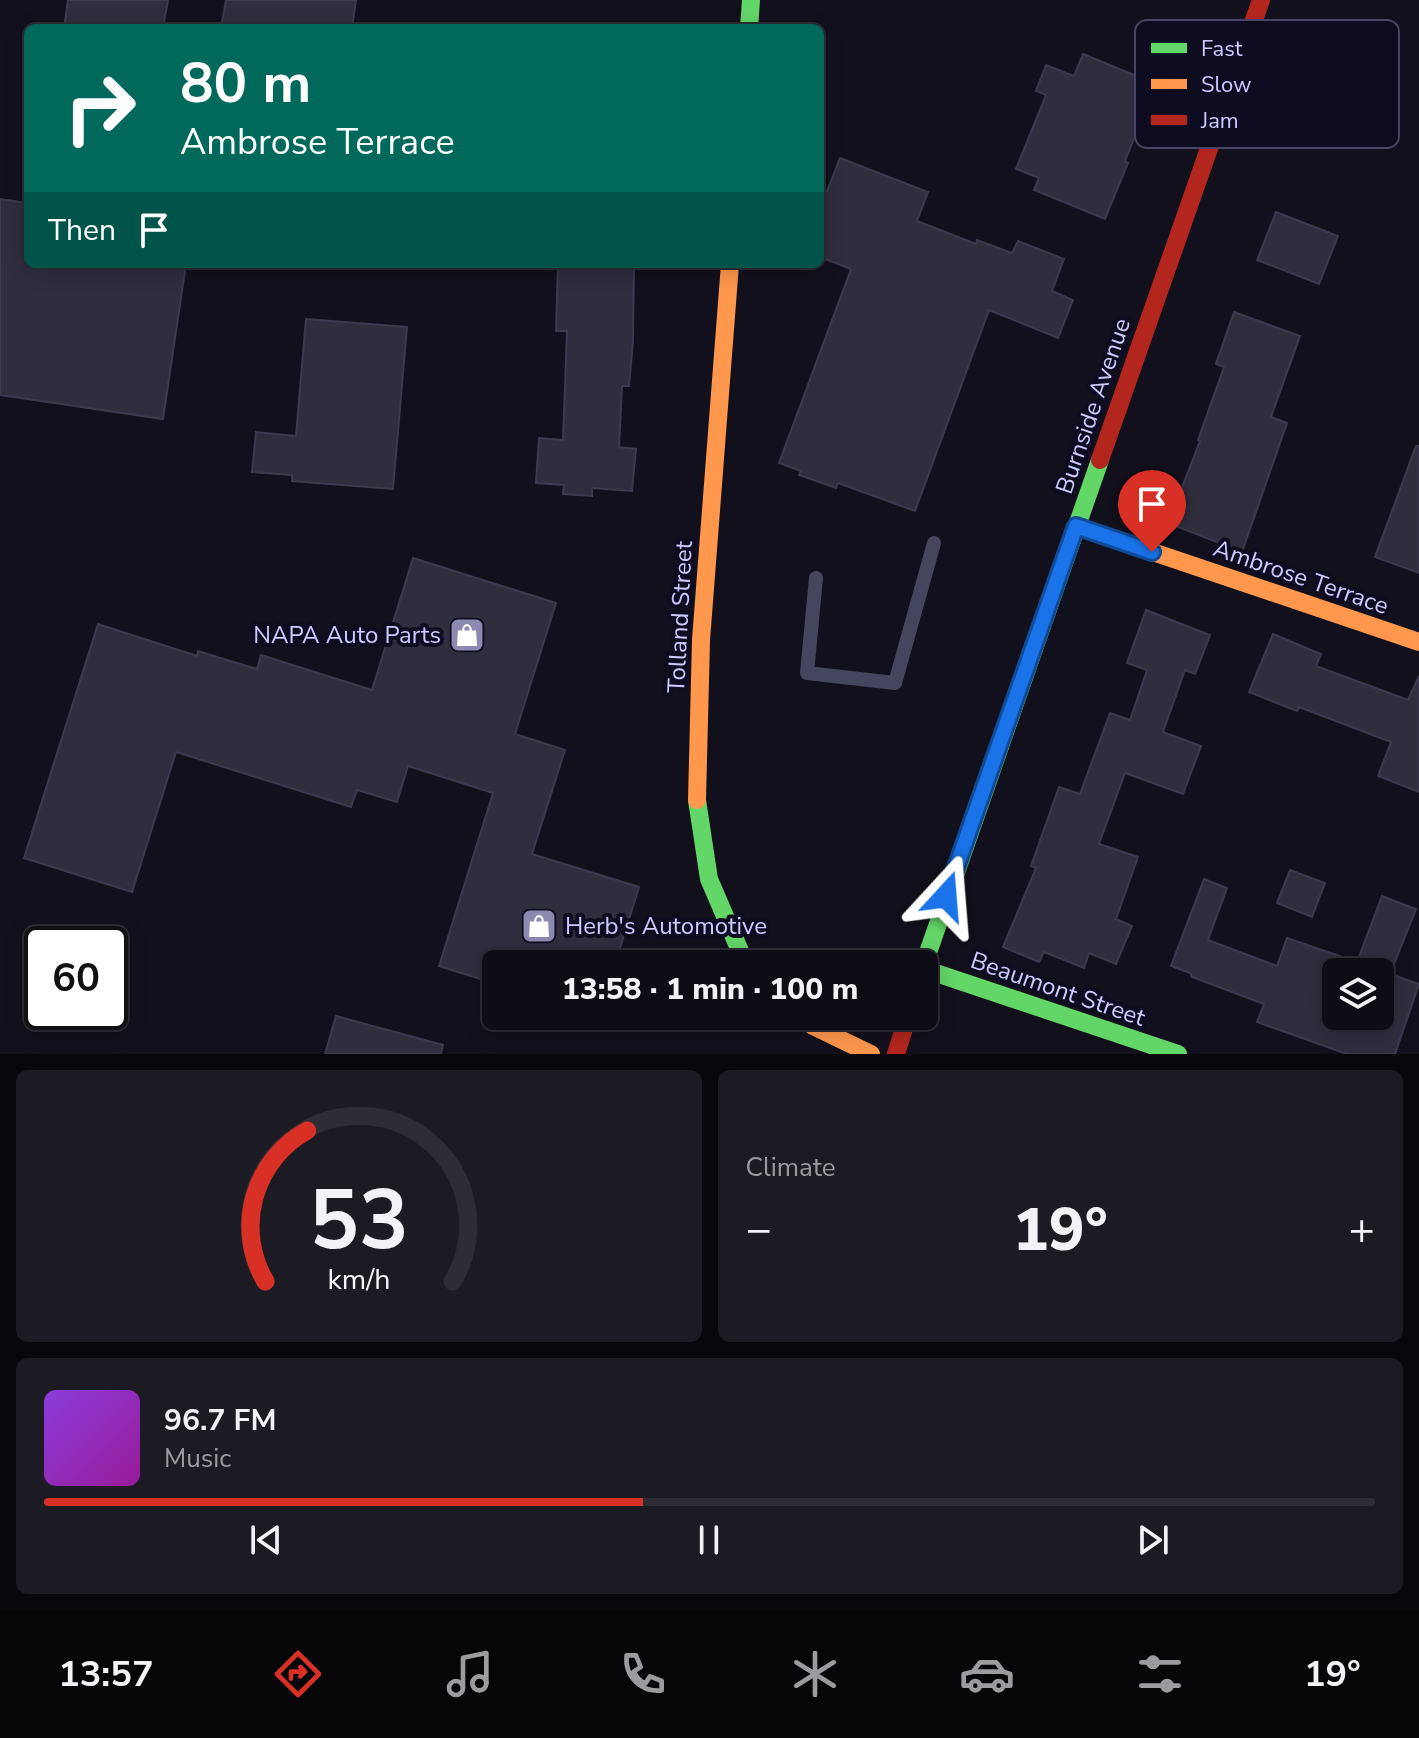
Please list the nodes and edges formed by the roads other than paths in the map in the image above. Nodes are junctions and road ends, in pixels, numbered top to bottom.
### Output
1 (751, 0) edge
2 (1261, 0) edge
3 (1254, 20) edge
4 (749, 24) edge
5 (1209, 148) edge
6 (730, 268) edge
7 (1076, 526) junction
8 (934, 543) dead end
9 (816, 578) dead end
10 (1419, 642) edge
11 (740, 950) edge
12 (930, 950) edge
13 (938, 972) edge
14 (821, 1030) edge
15 (904, 1030) edge
16 (871, 1054) edge
17 (896, 1054) edge
18 (1178, 1054) edge

1 - 4 main road
2 - 3 main road, Burnside Avenue
5 - 7 main road, Burnside Avenue
6 - 11 main road, Tolland Street
7 - 10 main road, Ambrose Terrace
7 - 12 main road, Burnside Avenue
8 - 9 lane
13 - 18 main road, Beaumont Street
14 - 16 main road
15 - 17 main road

